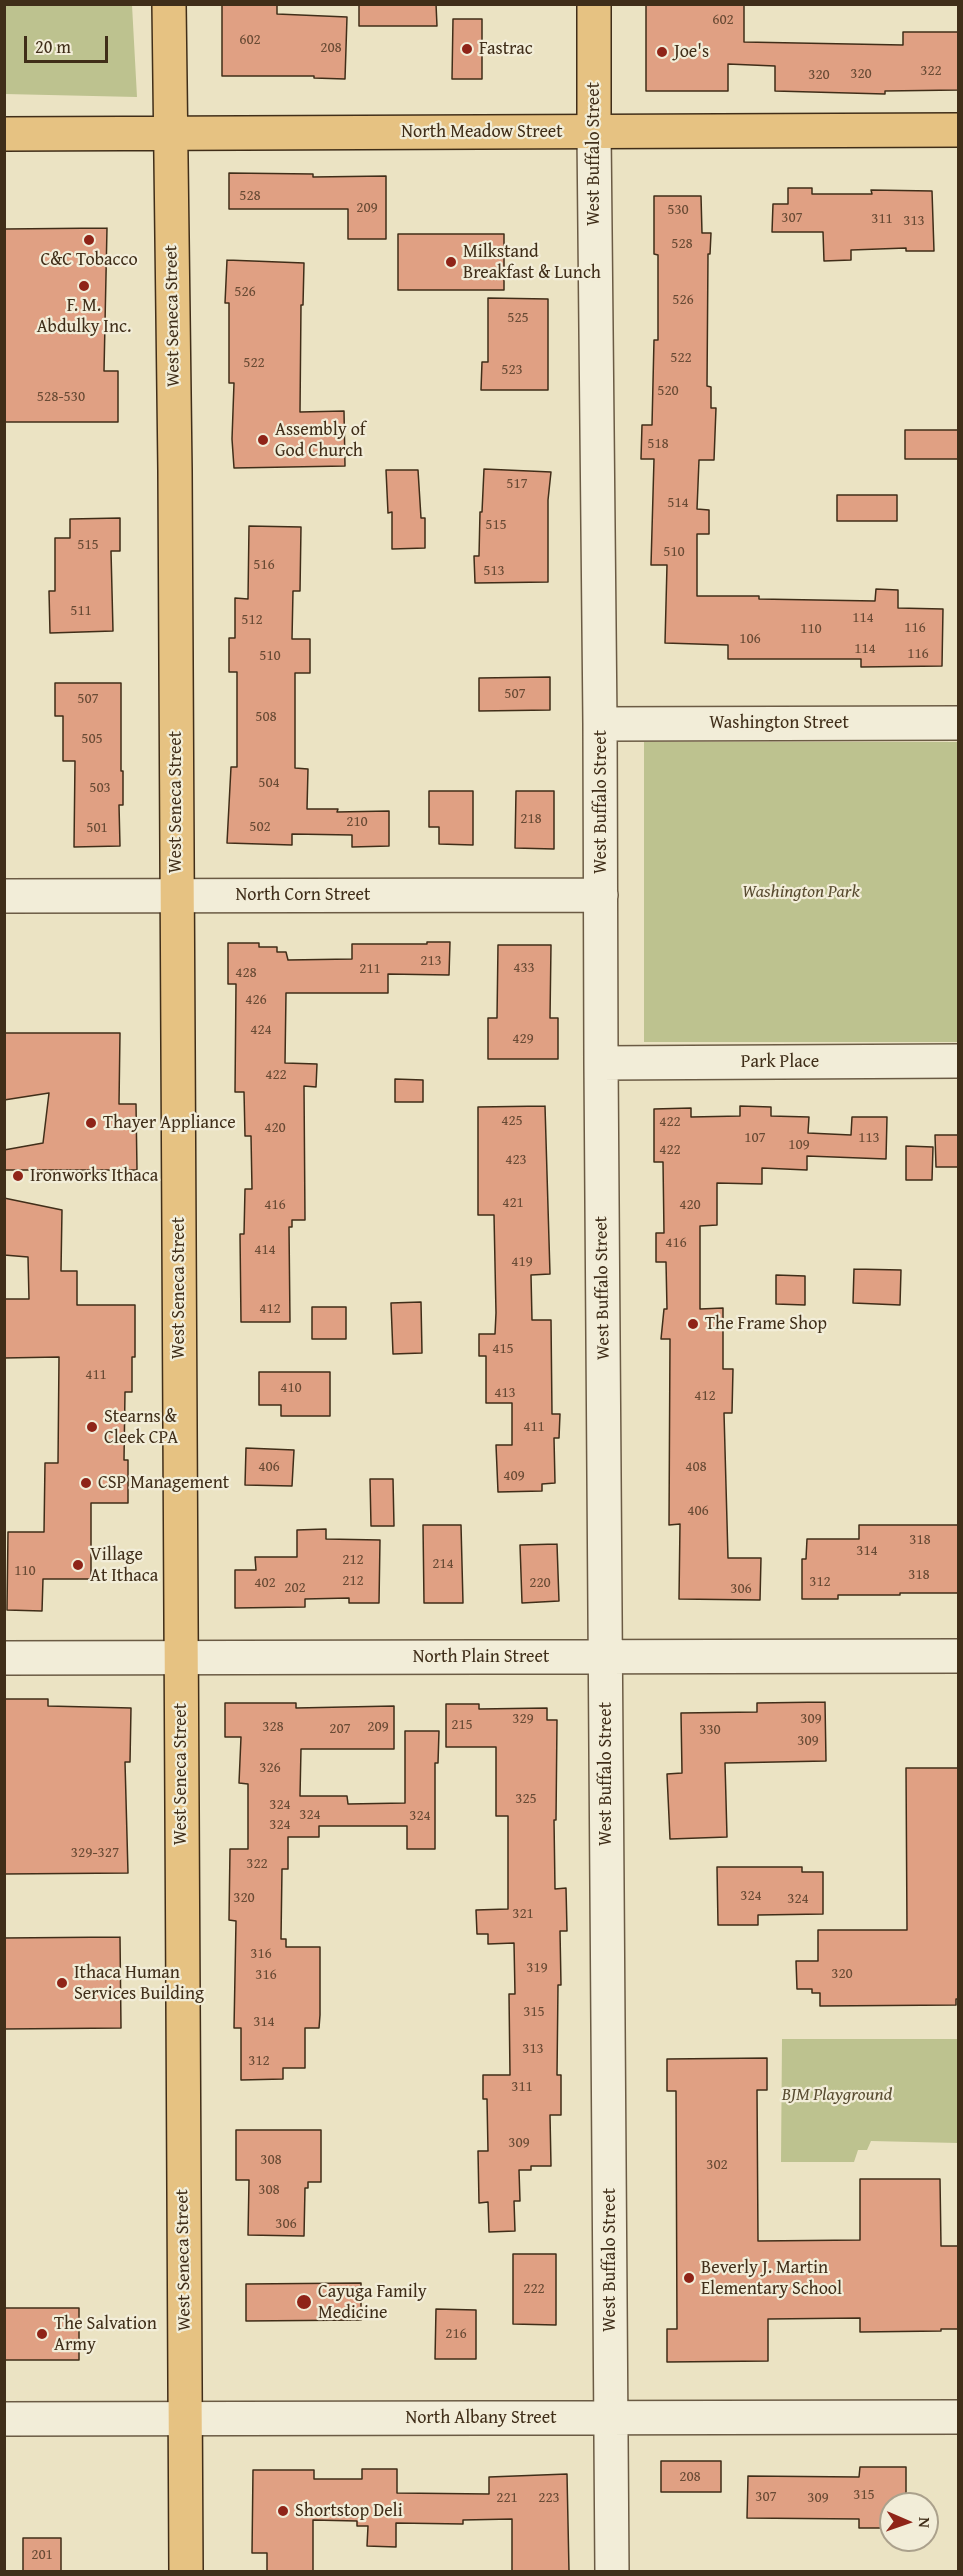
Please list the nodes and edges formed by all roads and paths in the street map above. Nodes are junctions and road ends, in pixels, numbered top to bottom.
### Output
1 (170, 4) edge
2 (594, 4) edge
3 (958, 130) edge
4 (594, 132) junction
5 (4, 134) edge
6 (170, 134) junction
7 (600, 723) junction
8 (958, 723) edge
9 (176, 895) junction
10 (601, 895) junction
11 (4, 896) edge
12 (958, 1061) edge
13 (601, 1063) junction
14 (958, 1656) edge
15 (605, 1657) junction
16 (4, 1658) edge
17 (180, 1658) junction
18 (611, 2417) junction
19 (958, 2417) edge
20 (185, 2418) junction
21 (4, 2419) edge
22 (186, 2571) edge
23 (612, 2571) edge

1 - 6 main road, West Seneca Street
2 - 4 main road, West Buffalo Street
3 - 4 main road, North Meadow Street
4 - 6 main road, North Meadow Street
4 - 7 street, West Buffalo Street
5 - 6 main road, North Meadow Street
6 - 9 main road, West Seneca Street
7 - 8 street, Washington Street
7 - 10 street, West Buffalo Street
9 - 10 street, North Corn Street
9 - 11 street, North Corn Street
9 - 17 main road, West Seneca Street
10 - 13 street, West Buffalo Street
12 - 13 street, Park Place
13 - 15 street, West Buffalo Street
14 - 15 street, North Plain Street
15 - 17 street, North Plain Street
15 - 18 street, West Buffalo Street
16 - 17 street, North Plain Street
17 - 20 main road, West Seneca Street
18 - 19 street, North Albany Street
18 - 20 street, North Albany Street
18 - 23 street, West Buffalo Street
20 - 21 street, North Albany Street
20 - 22 main road, West Seneca Street

